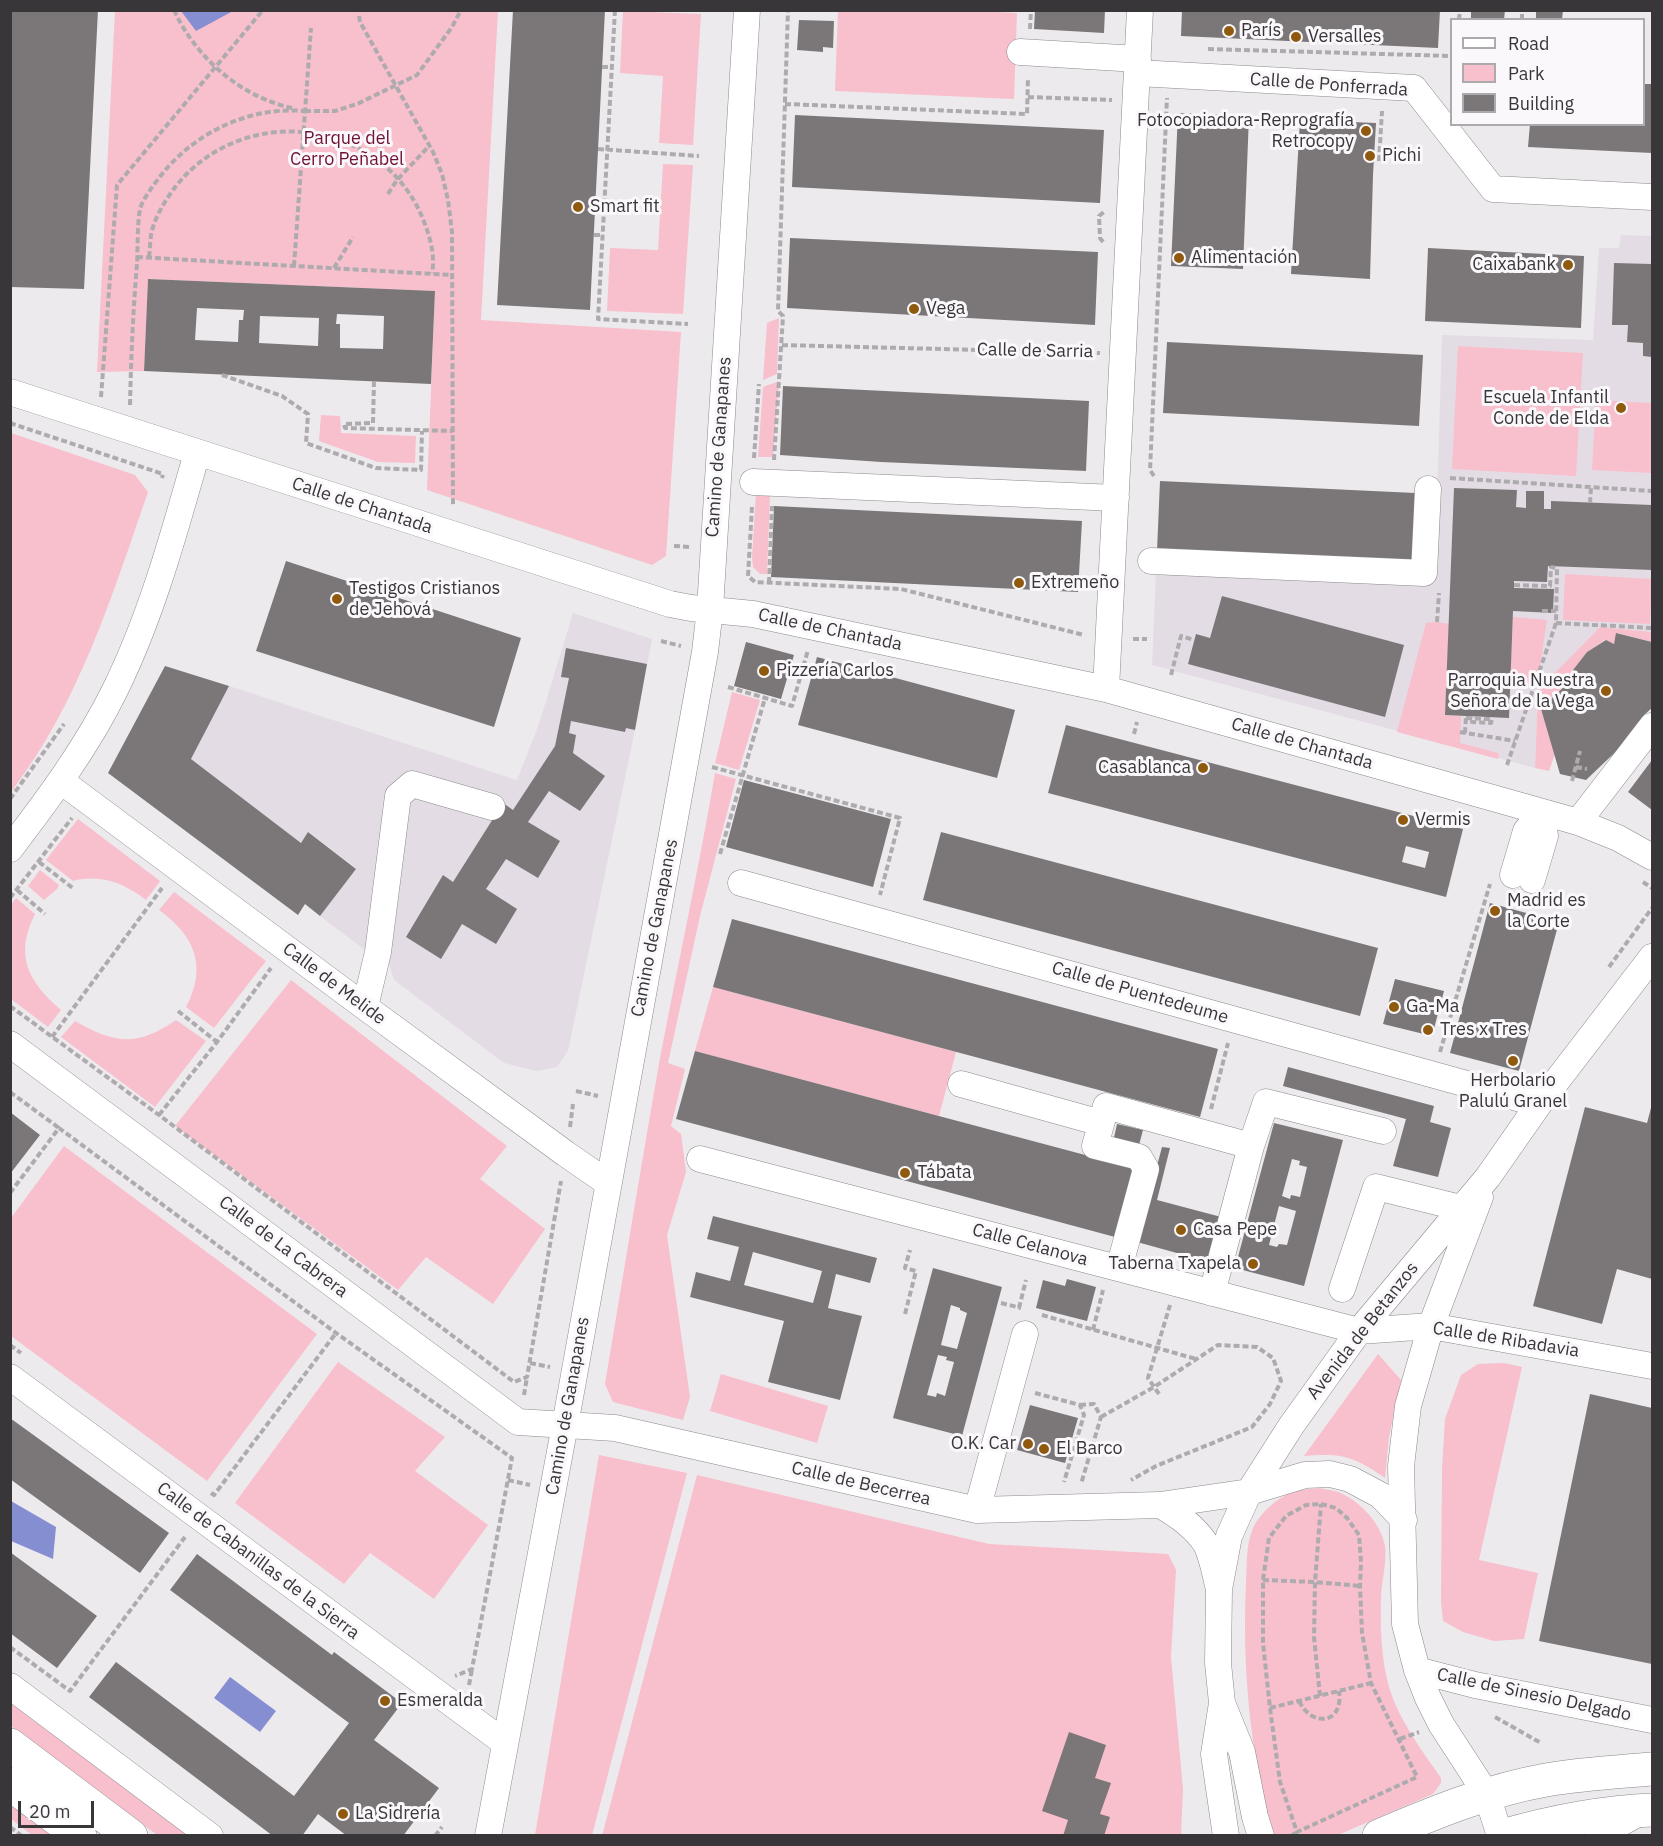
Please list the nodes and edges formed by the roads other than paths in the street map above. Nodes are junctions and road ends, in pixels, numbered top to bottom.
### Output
1 (747, 10) edge
2 (1140, 10) edge
3 (1024, 52) road end
4 (1137, 66) junction
5 (1653, 197) edge
6 (10, 392) edge
7 (197, 453) junction
8 (763, 483) road end
9 (1428, 489) dead end
10 (1116, 498) junction
11 (1151, 561) dead end
12 (711, 609) junction
13 (1106, 688) junction
14 (1653, 726) edge
15 (61, 781) junction
16 (492, 807) dead end
17 (1542, 812) junction
18 (1578, 822) junction
19 (10, 849) edge
20 (1653, 857) edge
21 (1512, 879) road end
22 (741, 883) dead end
23 (1653, 957) edge
24 (365, 1007) junction
25 (10, 1044) edge
26 (961, 1084) dead end
27 (1539, 1104) junction
28 (1101, 1123) junction
29 (1383, 1131) dead end
30 (1251, 1146) junction
31 (700, 1159) dead end
32 (1488, 1177) junction
33 (608, 1183) junction
34 (1461, 1208) junction
35 (1112, 1276) junction
36 (1342, 1289) dead end
37 (1212, 1293) junction
38 (1030, 1319) road end
39 (1431, 1326) junction
40 (1359, 1331) junction
41 (1653, 1366) edge
42 (10, 1377) edge
43 (565, 1425) junction
44 (1249, 1492) junction
45 (1160, 1505) junction
46 (977, 1510) junction
47 (1404, 1520) junction
48 (1219, 1589) junction
49 (1417, 1670) junction
50 (10, 1686) edge
51 (1222, 1702) junction
52 (1653, 1720) edge
53 (505, 1743) junction
54 (10, 1745) edge
55 (1653, 1769) edge
56 (10, 1784) edge
57 (1487, 1795) junction
58 (1649, 1810) edge
59 (80, 1836) edge
60 (131, 1836) edge
61 (210, 1836) edge
62 (488, 1836) edge
63 (1226, 1836) edge
64 (1261, 1836) edge
65 (1379, 1836) edge
66 (1501, 1836) edge
67 (1598, 1836) edge

1 - 12 street, Camino de Ganapanes
2 - 4 street
3 - 4 street, Calle de Ponferrada
4 - 5 street, Calle de Ponferrada
4 - 10 street
6 - 7 street, Calle de Chantada
7 - 12 street, Calle de Chantada
7 - 15 street
8 - 10 street
9 - 11 street
10 - 13 street
12 - 13 street, Calle de Chantada
12 - 33 street, Camino de Ganapanes
13 - 17 street, Calle de Chantada
14 - 18 street
15 - 19 street
15 - 24 street, Calle de Melide
16 - 24 street
17 - 18 street, Calle de Chantada
17 - 21 street
18 - 20 street, Calle de Chantada
22 - 27 street, Calle de Puentedeume
23 - 27 street, Avenida de Betanzos
24 - 33 street, Calle de Melide
25 - 43 street, Calle de La Cabrera
26 - 28 street
27 - 32 street, Avenida de Betanzos
28 - 30 street
28 - 35 street
29 - 30 street
30 - 37 street
31 - 35 street, Calle Celanova
32 - 34 street, Avenida de Betanzos
32 - 39 street, Avenida de Betanzos
33 - 43 street, Camino de Ganapanes
34 - 36 street
34 - 40 street, Avenida de Betanzos
35 - 37 street, Calle Celanova
37 - 40 street, Calle Celanova
38 - 46 street
39 - 40 street, Calle de Ribadavia
39 - 41 street, Calle de Ribadavia
39 - 47 street, Avenida de Betanzos
40 - 44 street, Avenida de Betanzos
42 - 53 street, Calle de Cabanillas de la Sierra
43 - 46 street, Calle de Becerrea
43 - 53 street, Camino de Ganapanes
44 - 45 street, Calle de Becerrea
44 - 47 street, Calle de Becerrea
44 - 48 street, Avenida de Betanzos
45 - 46 street, Calle de Becerrea
45 - 48 street
47 - 49 street, Avenida de Betanzos
48 - 51 street
49 - 52 street, Calle de Sinesio Delgado
49 - 57 street, Avenida de Betanzos
50 - 61 street
51 - 63 street
51 - 64 street
53 - 62 street, Camino de Ganapanes
54 - 60 main road
55 - 57 main road
56 - 59 main road
57 - 65 main road
57 - 66 street, Avenida de Betanzos
58 - 66 main road
58 - 67 street

